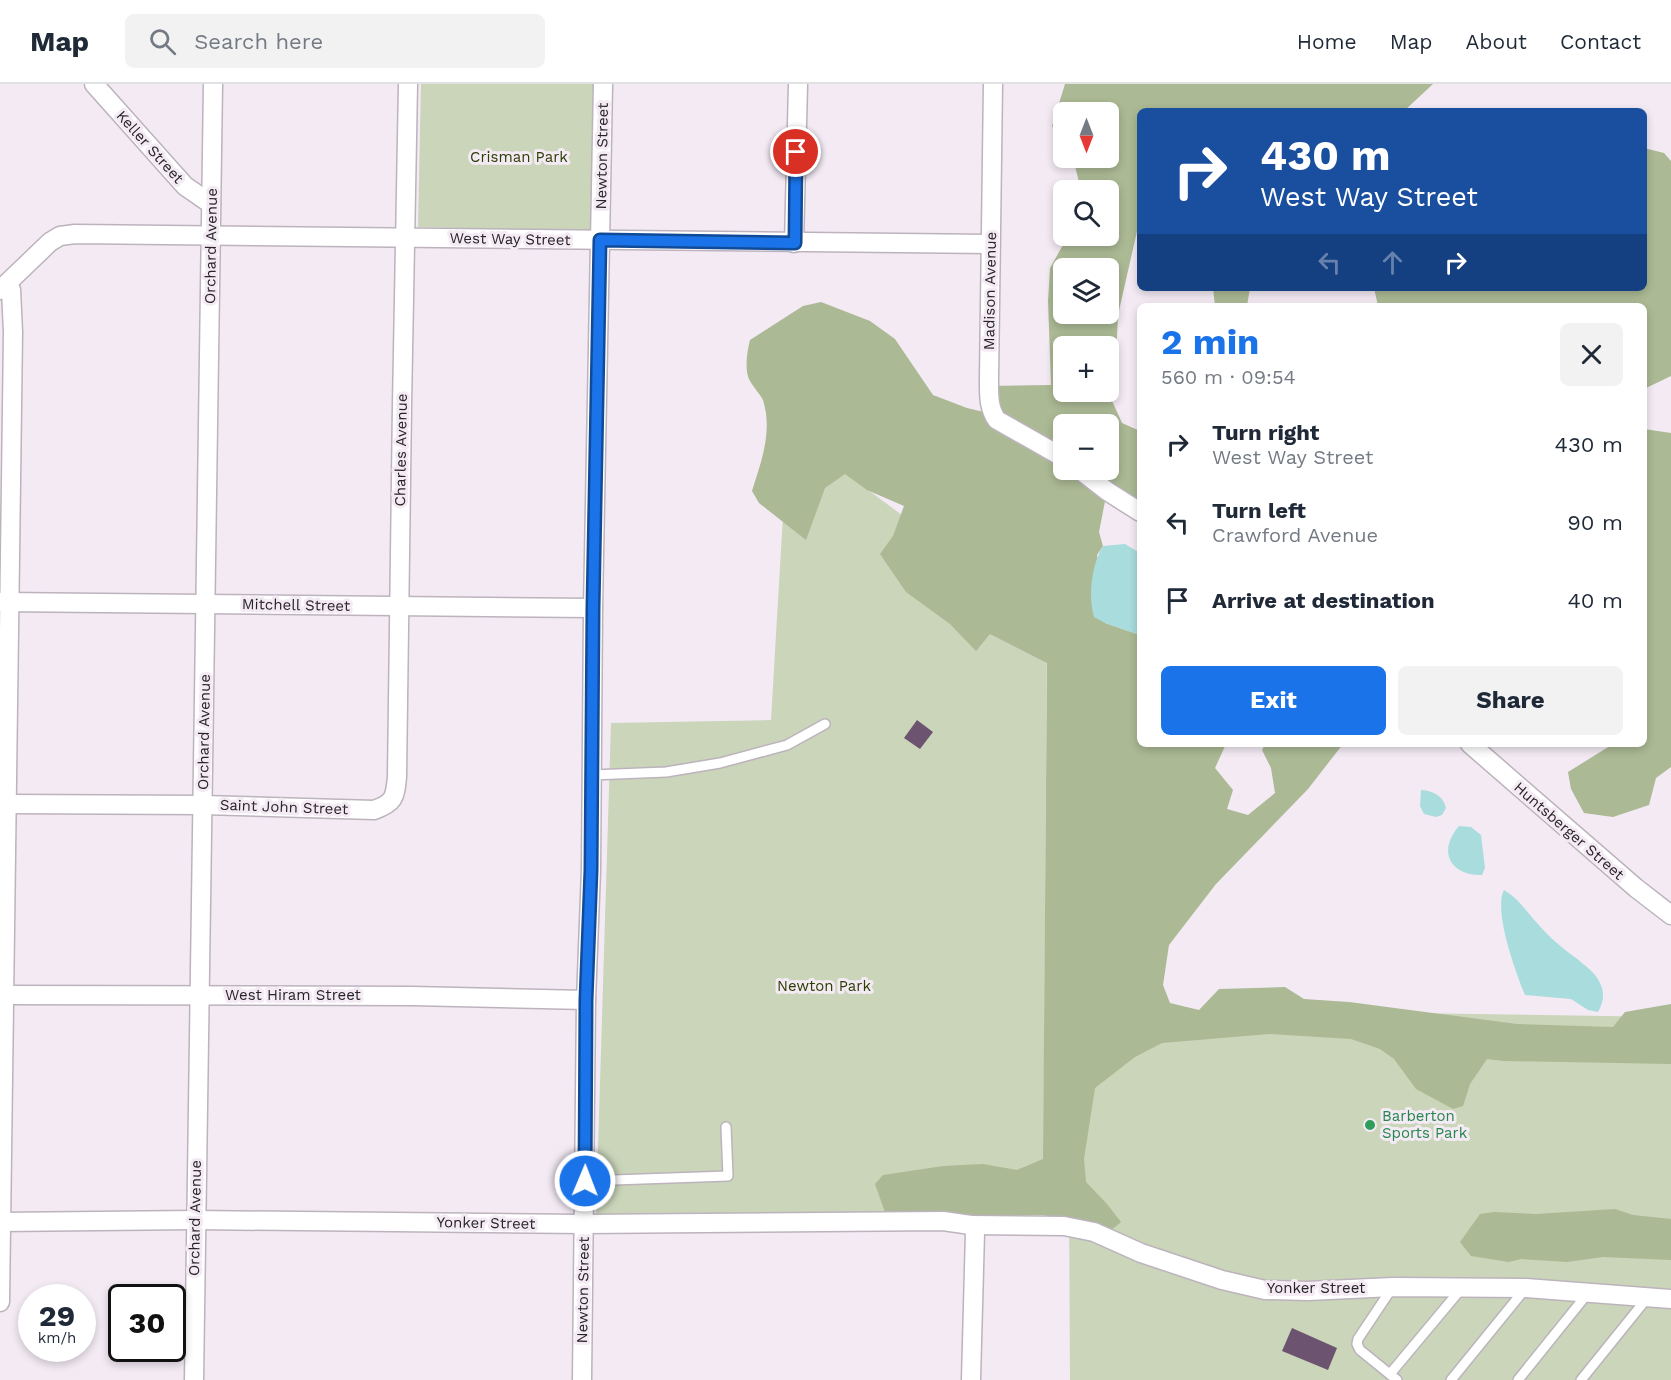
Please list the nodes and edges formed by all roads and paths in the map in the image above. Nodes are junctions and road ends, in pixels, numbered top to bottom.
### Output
1 (94, 84) edge
2 (213, 84) edge
3 (408, 84) edge
4 (603, 84) edge
5 (798, 84) edge
6 (993, 84) edge
7 (211, 204) junction
8 (211, 236) junction
9 (406, 237) junction
10 (600, 240) junction
11 (795, 243) junction
12 (990, 244) junction
13 (4, 286) edge
14 (1053, 452) edge
15 (1093, 480) edge
16 (1137, 510) edge
17 (5, 602) edge
18 (206, 604) junction
19 (400, 606) junction
20 (593, 608) junction
21 (825, 724) dead end
22 (1473, 747) edge
23 (592, 774) junction
24 (8, 804) junction
25 (202, 805) junction
26 (379, 808) joint
27 (1671, 915) edge
28 (2, 995) edge
29 (200, 995) junction
30 (586, 1000) junction
31 (726, 1127) dead end
32 (585, 1181) junction
33 (195, 1220) junction
34 (1, 1222) edge
35 (584, 1224) junction
36 (971, 1225) junction
37 (1393, 1287) junction
38 (1462, 1288) junction
39 (1526, 1288) junction
40 (1588, 1292) junction
41 (1648, 1297) junction
42 (1671, 1299) edge
43 (0, 1302) edge
44 (1394, 1377) edge
45 (194, 1380) edge
46 (582, 1380) edge
47 (971, 1380) edge
48 (1451, 1380) edge
49 (1518, 1380) edge
50 (1581, 1380) edge

1 - 7 street, Keller Street
2 - 7 street, Orchard Avenue
3 - 9 street, Charles Avenue
4 - 10 street, Newton Street
5 - 11 street
6 - 12 street, Madison Avenue
7 - 8 street, Orchard Avenue
8 - 9 street, West Way Street
8 - 13 street, West Way Street
8 - 18 street, Orchard Avenue
9 - 10 street, West Way Street
9 - 19 street, Charles Avenue
10 - 11 street, West Way Street
10 - 20 street, Newton Street
11 - 12 street, West Way Street
12 - 14 street, Madison Avenue
13 - 17 street
15 - 16 street
17 - 18 street, Mitchell Street
17 - 24 street
18 - 19 street, Mitchell Street
18 - 25 street, Orchard Avenue
19 - 20 street, Mitchell Street
19 - 26 street, Charles Avenue
20 - 23 street, Newton Street
21 - 23 lane
22 - 27 street, Huntsberger Street
23 - 30 street, Newton Street
24 - 25 street, Saint John Street
24 - 28 street
25 - 26 street, Saint John Street
25 - 29 street, Orchard Avenue
28 - 29 street, West Hiram Street
28 - 34 street
29 - 30 street, West Hiram Street
29 - 33 street, Orchard Avenue
30 - 32 street, Newton Street
31 - 32 lane
32 - 35 street, Newton Street
33 - 34 street, Yonker Street
33 - 35 street, Yonker Street
33 - 45 street, Orchard Avenue
34 - 43 street
35 - 36 street, Yonker Street
35 - 46 street, Newton Street
36 - 37 street, Yonker Street
36 - 47 street
37 - 38 street, Yonker Street
37 - 44 lane
38 - 39 street, Yonker Street
38 - 44 lane
39 - 40 street, Yonker Street
39 - 48 lane
40 - 41 street, Yonker Street
40 - 49 lane
41 - 42 street, Yonker Street
41 - 50 lane

